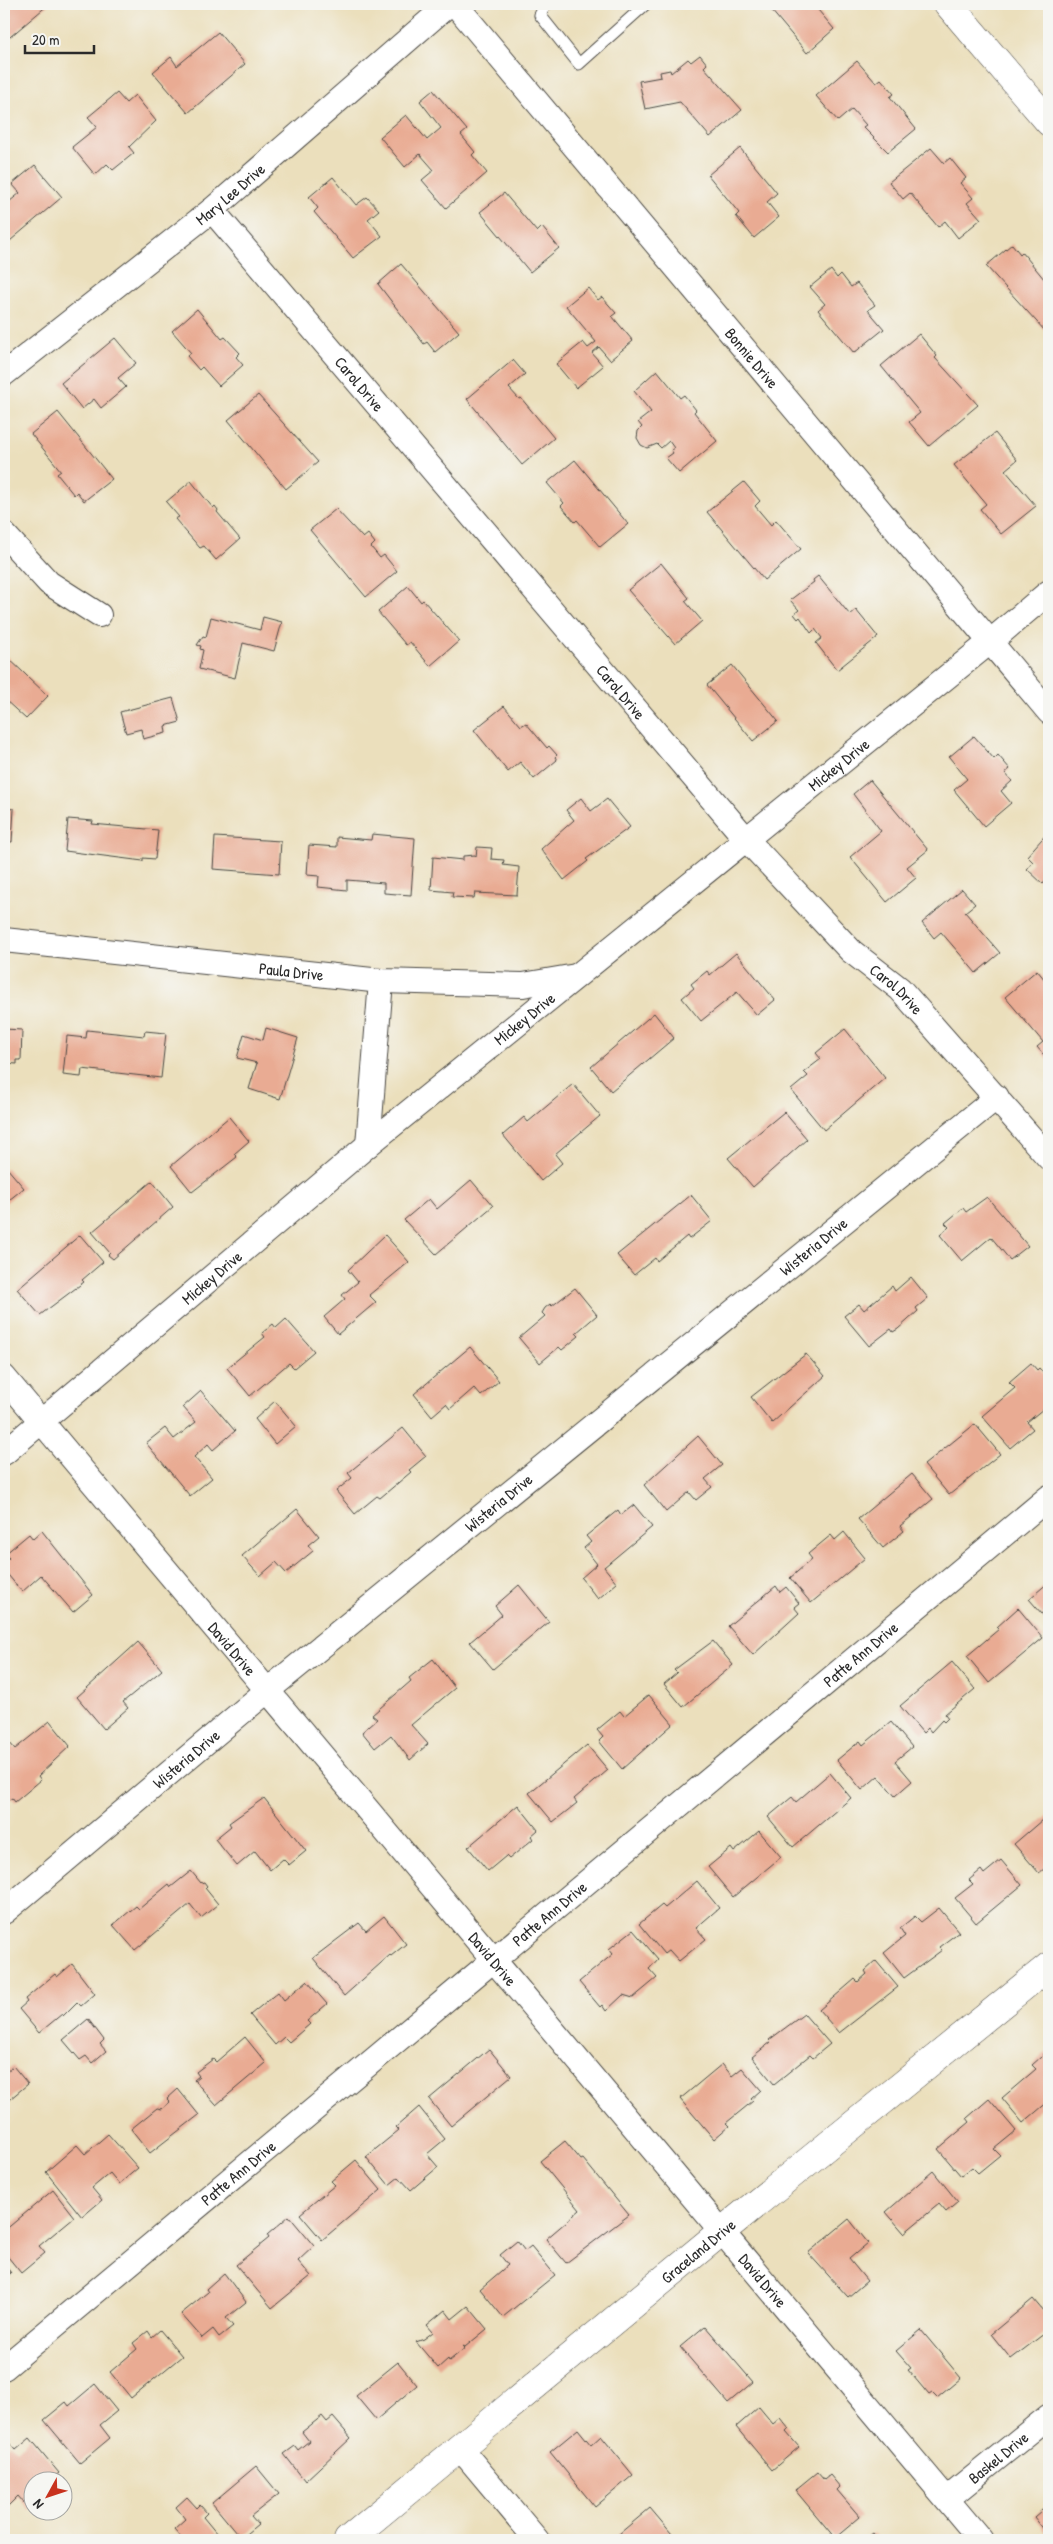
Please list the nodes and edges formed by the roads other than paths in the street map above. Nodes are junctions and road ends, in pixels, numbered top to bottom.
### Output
1 (448, 4) edge
2 (455, 4) edge
3 (546, 4) edge
4 (646, 4) edge
5 (948, 4) edge
6 (1049, 122) edge
7 (212, 210) junction
8 (4, 374) edge
9 (4, 534) edge
10 (1049, 592) edge
11 (98, 615) dead end
12 (990, 642) junction
13 (1049, 712) edge
14 (746, 839) junction
15 (4, 940) edge
16 (579, 975) junction
17 (382, 981) junction
18 (997, 1097) junction
19 (368, 1145) junction
20 (1049, 1158) edge
21 (4, 1377) edge
22 (41, 1422) junction
23 (4, 1453) edge
24 (1049, 1497) edge
25 (268, 1690) junction
26 (4, 1912) edge
27 (494, 1960) junction
28 (1049, 1966) edge
29 (721, 2232) junction
30 (4, 2368) edge
31 (1049, 2416) edge
32 (460, 2448) junction
33 (947, 2499) junction
34 (348, 2540) edge
35 (537, 2540) edge
36 (981, 2540) edge

1 - 7 street, Mary Lee Drive
2 - 12 street, Bonnie Drive
3 - 4 lane
5 - 6 street
7 - 8 street, Mary Lee Drive
7 - 14 street, Carol Drive
9 - 11 street
10 - 12 street, Mickey Drive
12 - 13 street, Bonnie Drive
12 - 14 street, Mickey Drive
14 - 16 street, Mickey Drive
14 - 18 street, Carol Drive
15 - 17 street, Paula Drive
16 - 17 street, Paula Drive
16 - 19 street, Mickey Drive
17 - 19 street
18 - 20 street, Carol Drive
18 - 25 street, Wisteria Drive
19 - 22 street, Mickey Drive
21 - 22 street, David Drive
22 - 23 street, Mickey Drive
22 - 25 street, David Drive
24 - 27 street, Patte Ann Drive
25 - 26 street, Wisteria Drive
25 - 27 street, David Drive
27 - 29 street, David Drive
27 - 30 street, Patte Ann Drive
28 - 29 street, Graceland Drive
29 - 32 street, Graceland Drive
29 - 33 street, David Drive
31 - 33 street, Baskel Drive
32 - 34 street, Graceland Drive
32 - 35 street
33 - 36 street, David Drive

